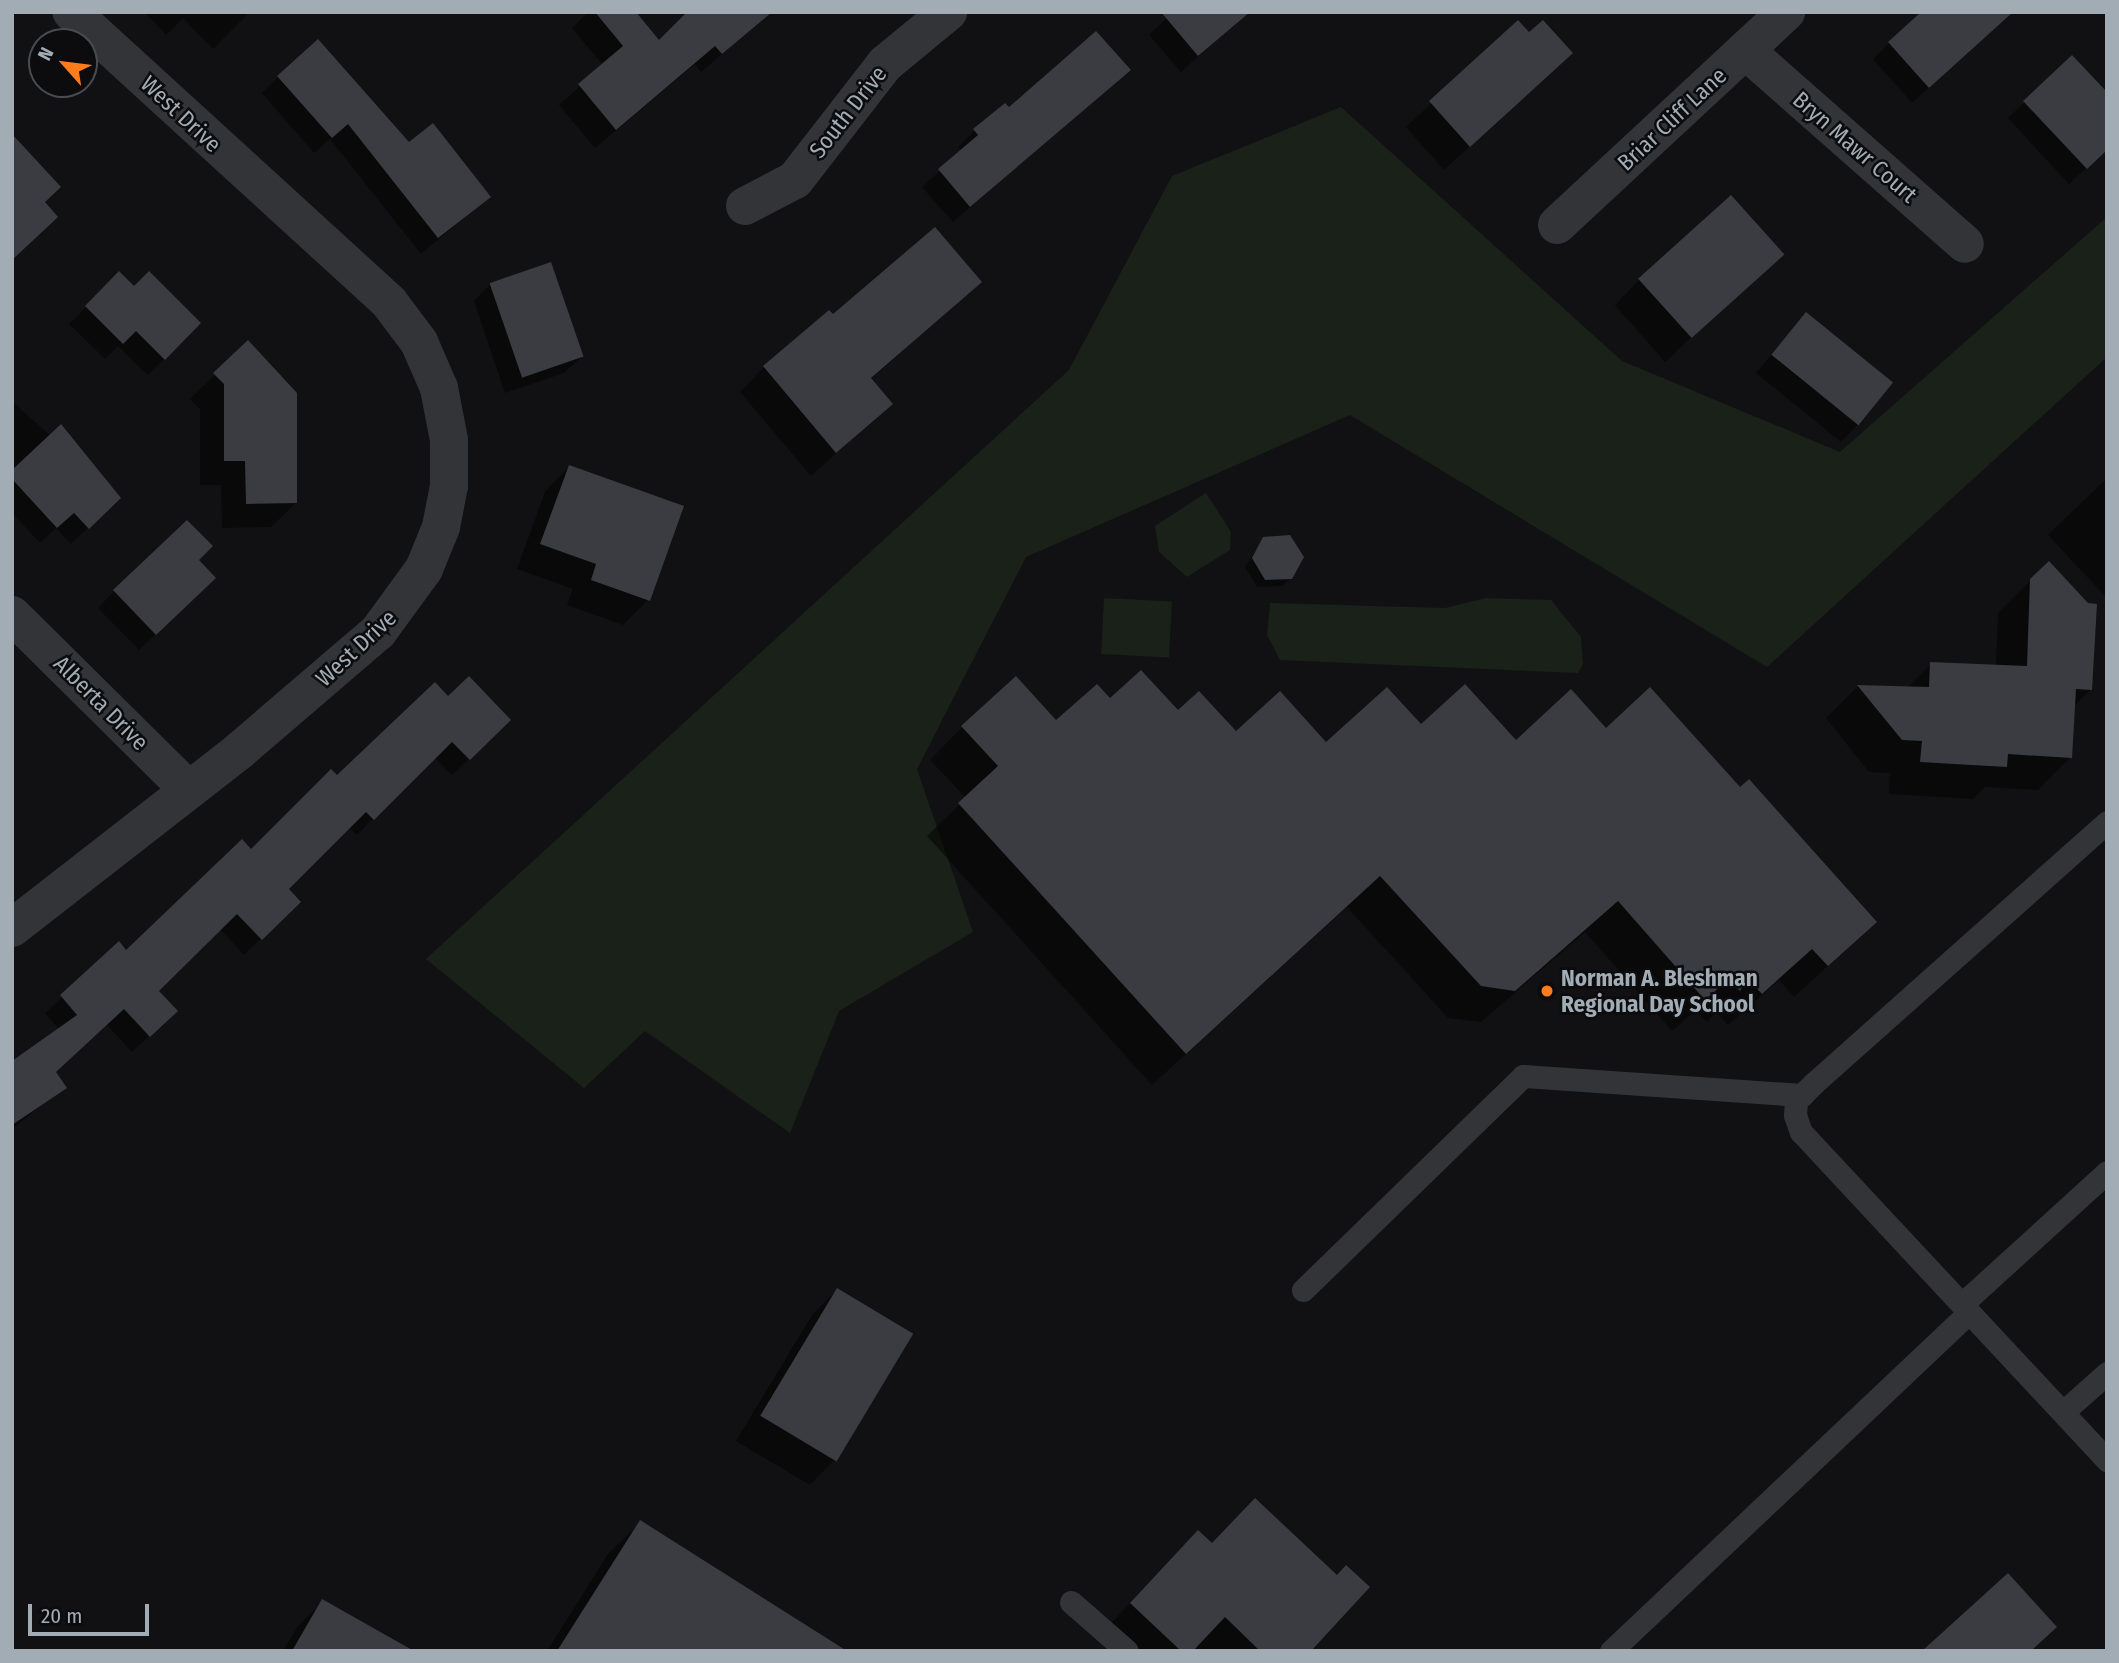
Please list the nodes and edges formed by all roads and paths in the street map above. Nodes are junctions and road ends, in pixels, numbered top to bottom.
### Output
1 (71, 12) edge
2 (948, 12) edge
3 (1786, 12) edge
4 (1745, 50) junction
5 (745, 206) dead end
6 (1558, 225) dead end
7 (1965, 244) dead end
8 (12, 615) edge
9 (189, 790) junction
10 (2107, 822) edge
11 (12, 928) edge
12 (1802, 1095) junction
13 (2107, 1172) edge
14 (1303, 1290) dead end
15 (1965, 1308) junction
16 (2107, 1373) edge
17 (2063, 1412) junction
18 (2107, 1460) edge
19 (1071, 1602) dead end
20 (1115, 1647) edge
21 (1611, 1651) edge

1 - 9 street, West Drive
2 - 5 street, South Drive
3 - 4 street, Briar Cliff Lane
4 - 6 street, Briar Cliff Lane
4 - 7 street, Bryn Mawr Court
8 - 9 street, Alberta Drive
9 - 11 street, West Drive
10 - 12 lane
12 - 14 lane
12 - 15 lane
13 - 15 lane
15 - 17 lane
15 - 21 lane
16 - 17 lane
17 - 18 lane
19 - 20 lane

